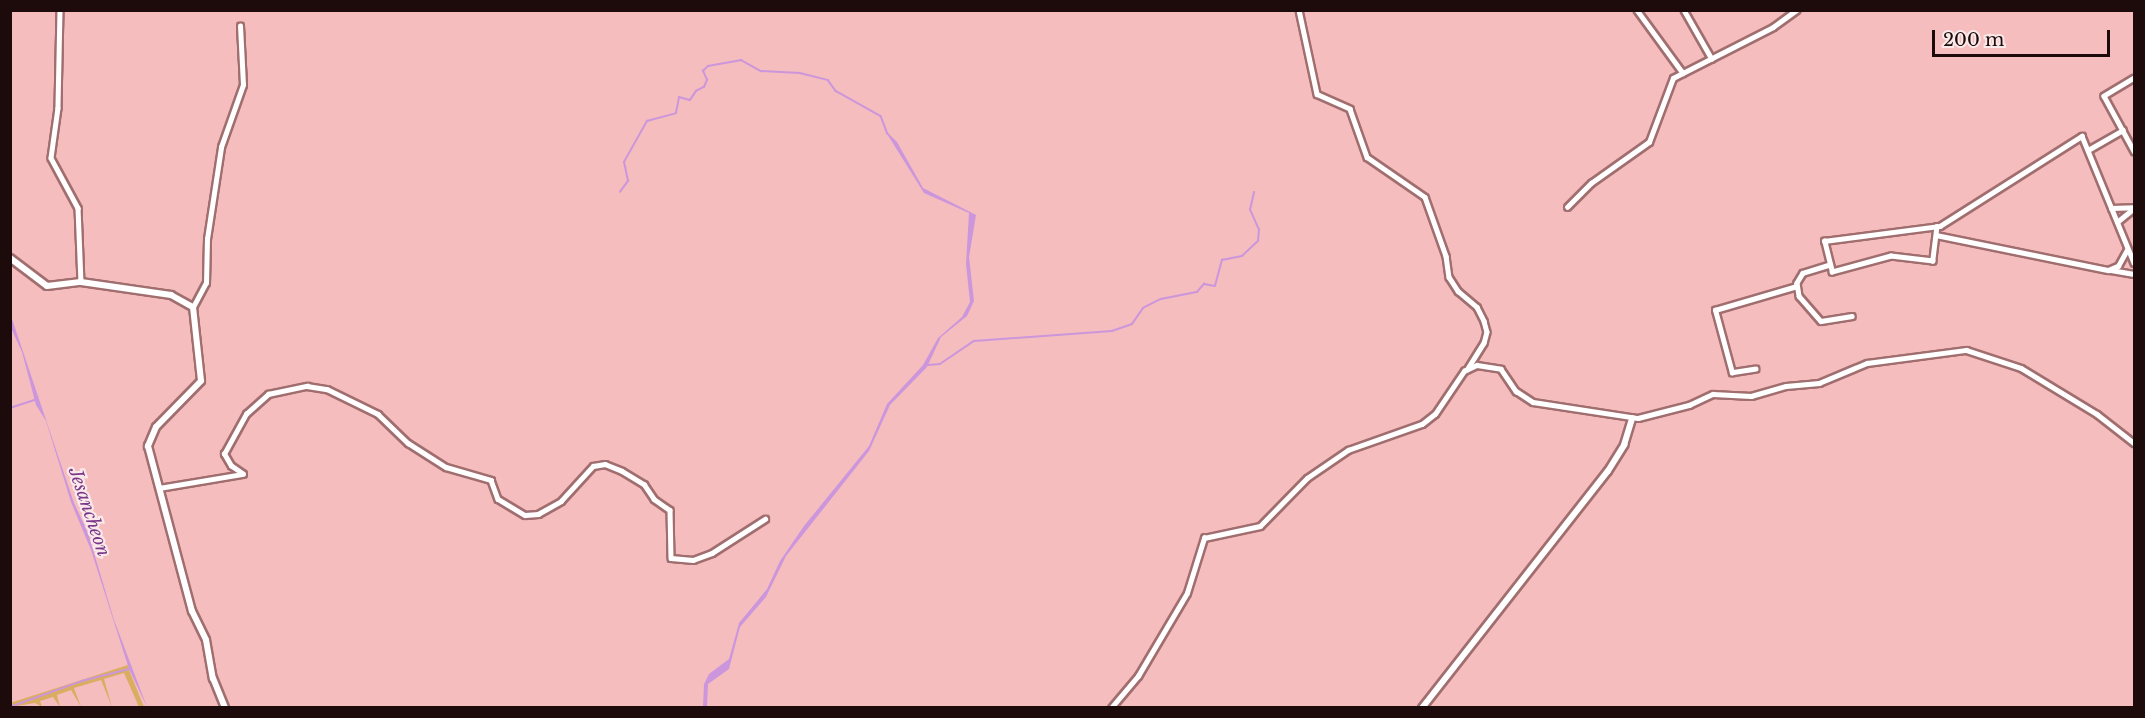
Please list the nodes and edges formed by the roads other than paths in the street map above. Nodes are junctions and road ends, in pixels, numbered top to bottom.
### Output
1 (60, 10) edge
2 (1299, 10) edge
3 (1637, 10) edge
4 (1684, 10) edge
5 (1796, 10) edge
6 (240, 26) dead end
7 (1712, 59) junction
8 (1683, 73) junction
9 (2134, 78) edge
10 (2123, 130) junction
11 (2088, 150) junction
12 (2134, 151) edge
13 (1568, 207) dead end
14 (2134, 207) edge
15 (2111, 208) junction
16 (2117, 222) junction
17 (1937, 226) junction
18 (1936, 235) junction
19 (2127, 247) junction
20 (10, 258) edge
21 (2134, 263) edge
22 (1830, 265) junction
23 (2108, 270) junction
24 (2134, 274) edge
25 (81, 282) junction
26 (1797, 286) junction
27 (193, 307) junction
28 (1852, 315) dead end
29 (1468, 369) junction
30 (1756, 369) dead end
31 (1632, 418) junction
32 (2134, 443) edge
33 (159, 488) junction
34 (765, 519) dead end
35 (225, 708) edge
36 (1111, 708) edge
37 (1422, 708) edge

1 - 25 street
2 - 29 street
3 - 8 street
4 - 7 street
5 - 7 street
6 - 27 street
7 - 8 street
8 - 13 street
9 - 10 street
10 - 11 street
10 - 12 street
11 - 15 street
11 - 17 street
14 - 15 street
14 - 16 street
15 - 16 street
16 - 19 street
17 - 18 street
17 - 22 street
18 - 22 street
18 - 23 street
19 - 21 street
19 - 23 street
20 - 25 street
22 - 26 street
23 - 24 street
25 - 27 street
26 - 28 street
26 - 30 street
27 - 33 street
29 - 31 street
29 - 36 street
31 - 32 street
31 - 37 street
33 - 34 street
33 - 35 street

